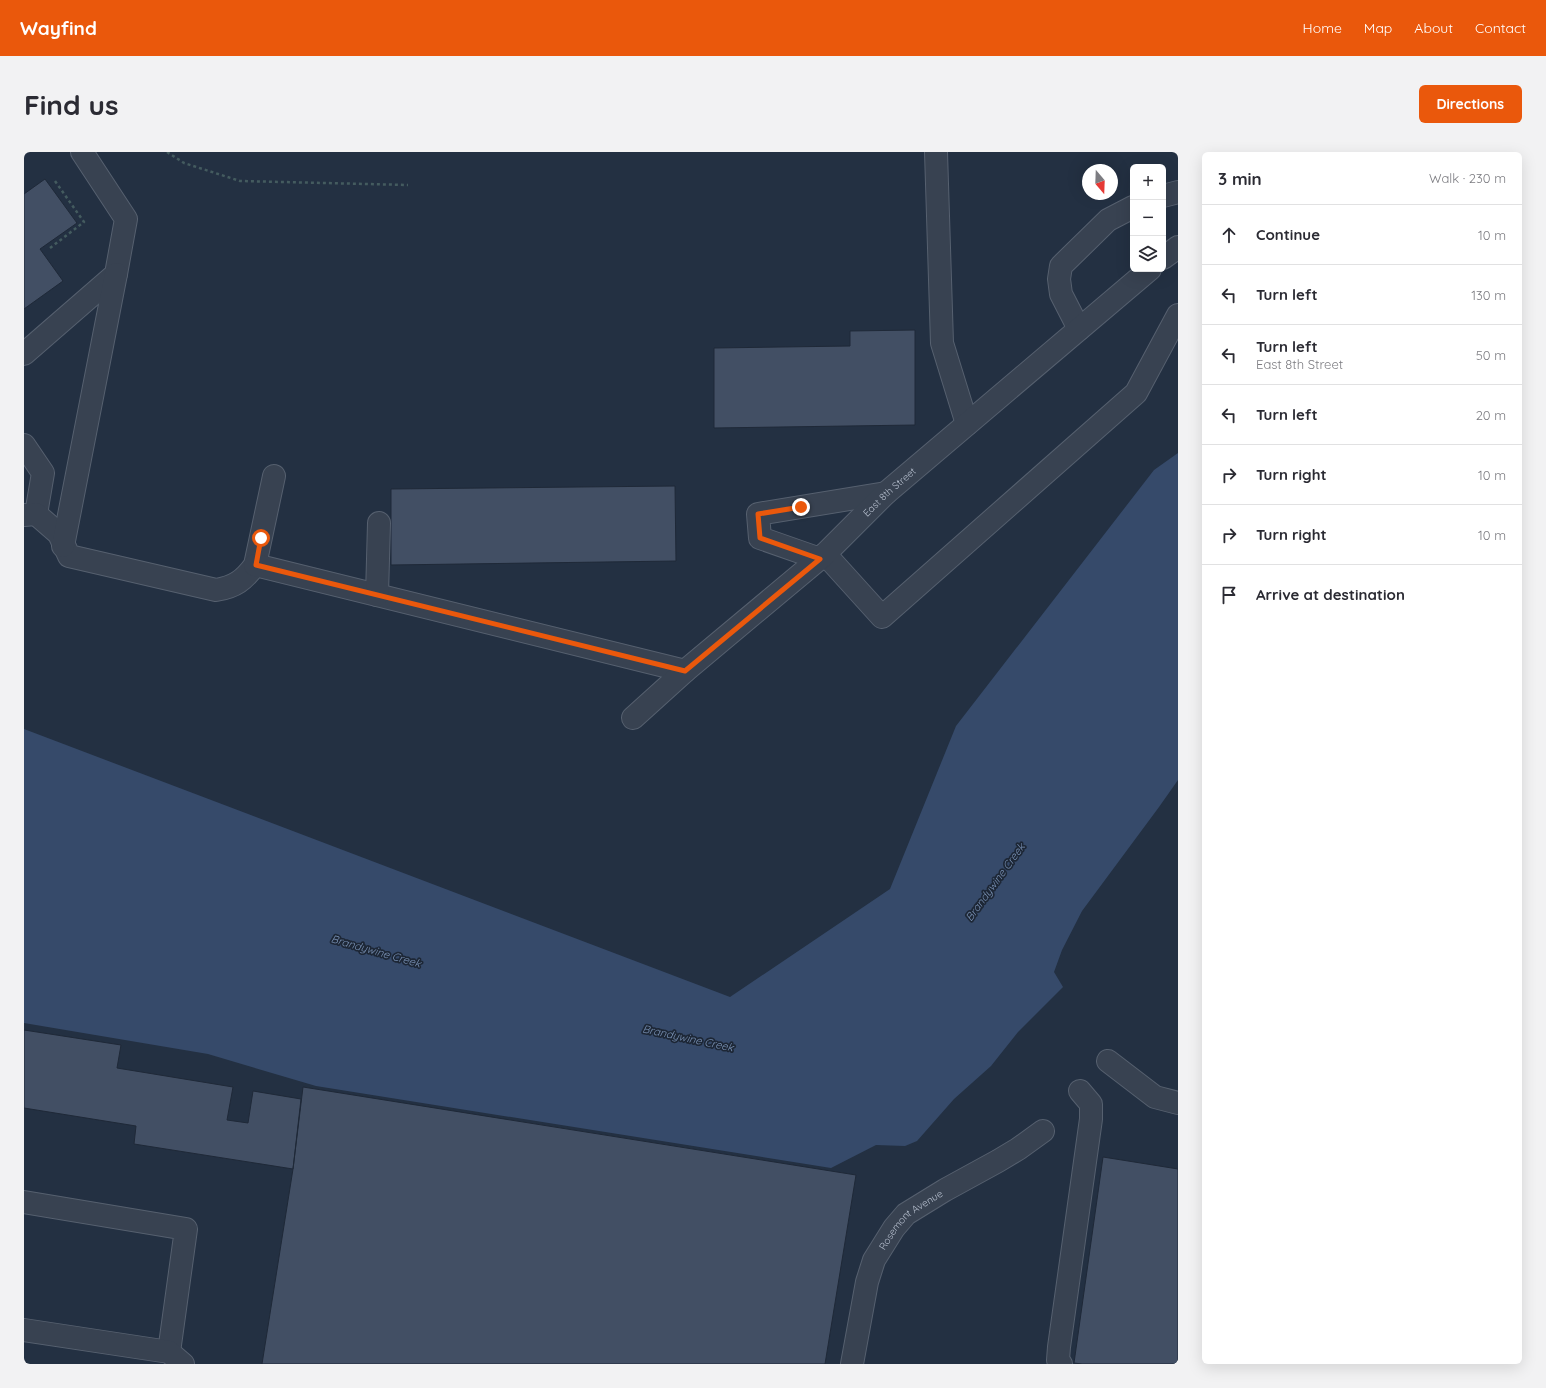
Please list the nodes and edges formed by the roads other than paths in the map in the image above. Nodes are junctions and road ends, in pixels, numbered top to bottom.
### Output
1 (82, 152) edge
2 (936, 152) edge
3 (1178, 192) edge
4 (1166, 195) edge
5 (1130, 209) edge
6 (1178, 247) edge
7 (1166, 256) edge
8 (1146, 272) edge
9 (116, 274) junction
10 (1178, 316) edge
11 (1079, 329) junction
12 (24, 354) edge
13 (967, 424) junction
14 (24, 446) edge
15 (274, 476) dead end
16 (886, 493) junction
17 (30, 515) edge
18 (379, 523) dead end
19 (63, 546) junction
20 (823, 556) junction
21 (256, 565) junction
22 (377, 595) junction
23 (685, 671) junction
24 (633, 718) dead end
25 (1108, 1061) dead end
26 (1080, 1091) dead end
27 (1178, 1103) edge
28 (1043, 1131) dead end
29 (24, 1202) edge
30 (24, 1330) edge
31 (176, 1358) edge
32 (852, 1364) edge
33 (1061, 1364) edge

1 - 9 street
2 - 13 street
3 - 4 street
5 - 11 street
6 - 7 street
8 - 11 street, East 8th Street
9 - 12 street
9 - 19 street
10 - 20 street
11 - 13 street, East 8th Street
13 - 16 street, East 8th Street
14 - 17 street
15 - 21 street
16 - 20 street, East 8th Street
16 - 20 street
17 - 19 street
18 - 22 street
19 - 21 street
20 - 23 street, East 8th Street
21 - 22 street
22 - 23 street
23 - 24 street, East 8th Street
25 - 27 street
26 - 33 street
28 - 32 street, Rosemont Avenue
29 - 31 street
30 - 31 street

